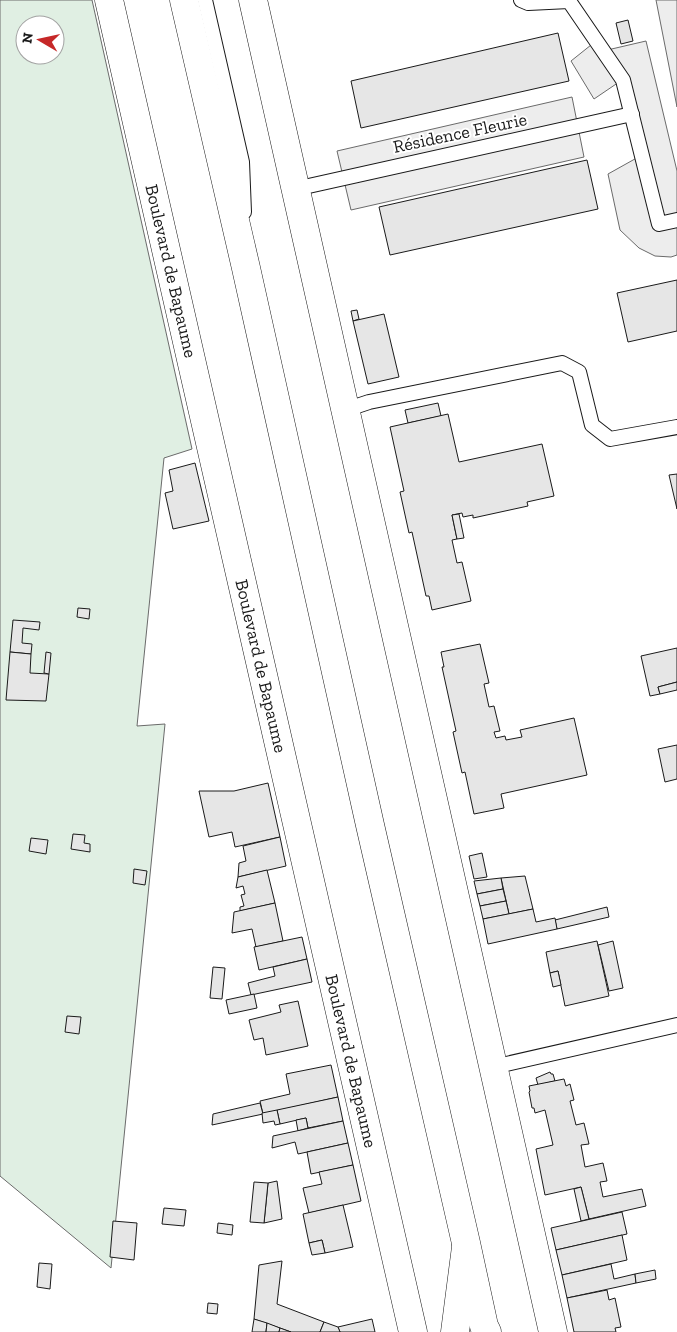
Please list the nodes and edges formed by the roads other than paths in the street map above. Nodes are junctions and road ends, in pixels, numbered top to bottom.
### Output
1 (109, 0) edge
2 (253, 0) edge
3 (521, 0) edge
4 (569, 1) edge
5 (189, 3) edge
6 (632, 114) junction
7 (295, 189) junction
8 (677, 220) edge
9 (345, 410) junction
10 (677, 427) edge
11 (677, 1025) edge
12 (493, 1067) junction
13 (466, 1243) junction
14 (485, 1330) edge
15 (413, 1332) edge
16 (455, 1332) edge
17 (553, 1332) edge

1 - 15 street, Boulevard de Bapaume
2 - 7 street
3 - 4 lane
4 - 6 lane
5 - 13 street
6 - 7 lane, Résidence Fleurie
6 - 8 lane
7 - 9 street
9 - 10 lane
9 - 12 street
11 - 12 lane
12 - 17 street
13 - 14 street
13 - 16 street

